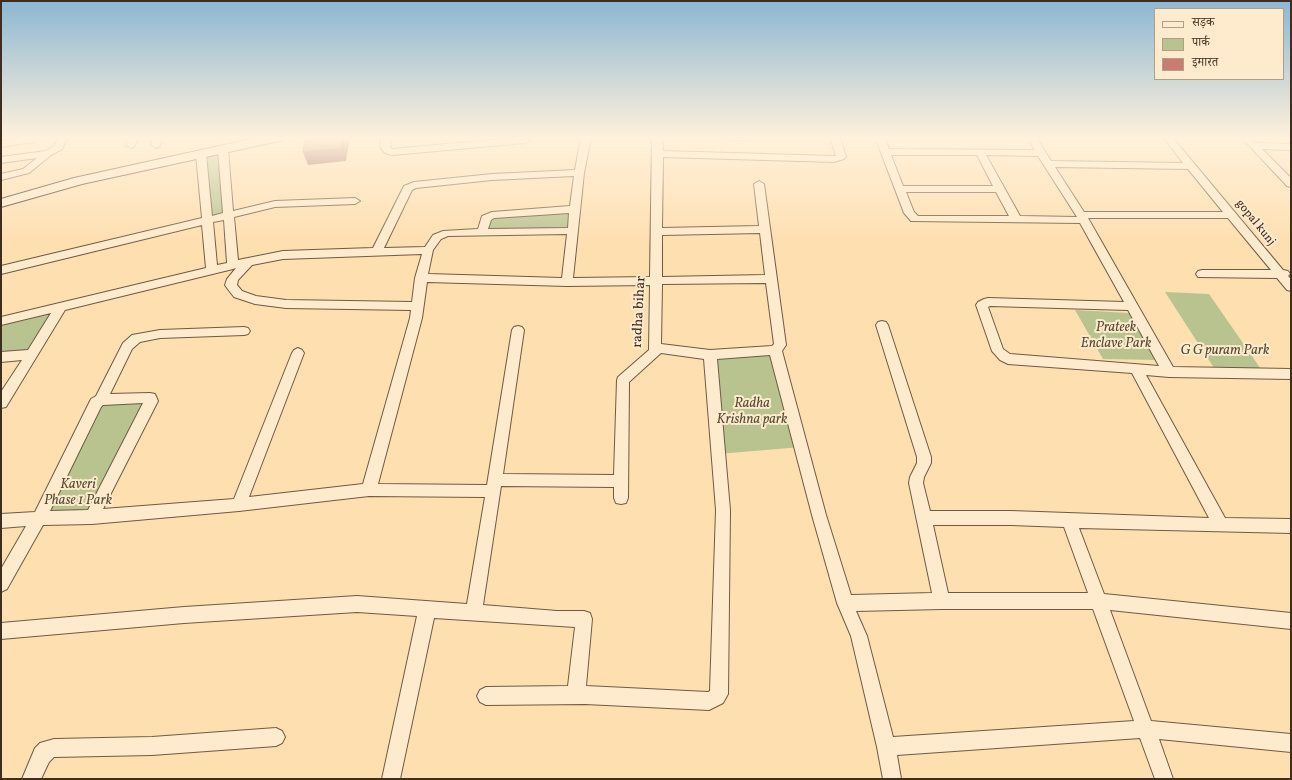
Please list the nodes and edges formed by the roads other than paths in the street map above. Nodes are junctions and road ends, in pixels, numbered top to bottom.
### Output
1 (16, 173) edge
2 (116, 173) edge
3 (203, 173) edge
4 (225, 173) edge
5 (570, 173) edge
6 (579, 173) edge
7 (658, 173) edge
8 (893, 173) edge
9 (991, 173) edge
10 (1054, 173) edge
11 (1197, 173) edge
12 (1281, 173) edge
13 (1, 177) edge
14 (759, 184) dead end
15 (1291, 184) edge
16 (899, 189) junction
17 (999, 189) junction
18 (355, 201) dead end
19 (1, 203) edge
20 (575, 209) junction
21 (1232, 215) junction
22 (228, 216) junction
23 (1082, 218) junction
24 (1016, 219) junction
25 (208, 222) junction
26 (766, 229) junction
27 (573, 231) junction
28 (482, 232) junction
29 (657, 232) junction
30 (428, 250) junction
31 (377, 252) junction
32 (248, 262) junction
33 (233, 265) junction
34 (1, 270) edge
35 (212, 270) junction
36 (1202, 274) dead end
37 (1285, 274) edge
38 (421, 278) junction
39 (772, 279) junction
40 (657, 280) junction
41 (567, 282) junction
42 (1291, 287) edge
43 (416, 306) junction
44 (1132, 306) junction
45 (61, 307) junction
46 (1, 321) edge
47 (882, 325) dead end
48 (518, 330) dead end
49 (244, 331) dead end
50 (655, 348) junction
51 (775, 350) junction
52 (298, 353) dead end
53 (31, 354) junction
54 (710, 355) junction
55 (1, 357) edge
56 (1136, 369) junction
57 (1169, 372) junction
58 (1291, 374) edge
59 (101, 400) junction
60 (1, 402) edge
61 (621, 481) junction
62 (494, 485) junction
63 (369, 490) junction
64 (620, 498) dead end
65 (239, 504) junction
66 (92, 517) junction
67 (39, 518) junction
68 (923, 518) junction
69 (1, 521) edge
70 (1069, 522) junction
71 (1221, 525) junction
72 (1291, 526) edge
73 (1, 584) edge
74 (942, 601) junction
75 (1098, 601) junction
76 (846, 603) junction
77 (427, 610) junction
78 (474, 613) junction
79 (1291, 621) edge
80 (1, 632) edge
81 (576, 695) junction
82 (486, 696) dead end
83 (1145, 729) junction
84 (276, 737) dead end
85 (1291, 743) edge
86 (886, 747) junction
87 (31, 779) edge
88 (390, 779) edge
89 (892, 779) edge
90 (1164, 779) edge

1 - 13 street
2 - 19 street
3 - 25 street
4 - 22 street
5 - 31 street
6 - 20 street
7 - 29 street, radha bihar
8 - 16 street
9 - 17 street
10 - 23 street
11 - 21 street, gopal kunj
12 - 15 street
14 - 26 street
16 - 17 street
16 - 24 street
17 - 24 street
18 - 22 street
20 - 27 street
20 - 28 street
21 - 23 street
21 - 37 street, gopal kunj
22 - 25 street
22 - 33 street
23 - 24 street
23 - 44 street
25 - 34 street
25 - 35 street
26 - 29 street
26 - 39 street
27 - 28 street
27 - 41 street
28 - 30 street
29 - 40 street, radha bihar
30 - 31 street
30 - 38 street
31 - 32 street
32 - 33 street
32 - 43 street
33 - 35 street
35 - 45 street
36 - 37 street
37 - 42 street, gopal kunj
38 - 41 street
38 - 43 street
39 - 40 street
39 - 51 street
40 - 41 street
40 - 50 street, radha bihar
43 - 63 street
44 - 56 street
44 - 57 street
45 - 46 street
45 - 53 street
47 - 68 street
48 - 62 street
49 - 59 street
50 - 54 street
50 - 61 street, radha bihar
51 - 54 street
51 - 76 street
52 - 65 street
53 - 55 street
53 - 60 street
54 - 81 street
56 - 57 street
56 - 71 street
57 - 58 street
59 - 66 street
59 - 67 street
61 - 62 street
61 - 64 street, radha bihar
62 - 63 street
62 - 78 street
63 - 65 street
65 - 66 street
66 - 67 street
67 - 69 street
67 - 73 street
68 - 70 street
68 - 74 street
70 - 71 street
70 - 75 street
71 - 72 street
74 - 75 street
74 - 76 street
75 - 79 street
75 - 83 street
76 - 86 street
77 - 78 street
77 - 80 street
77 - 88 street
78 - 81 street
81 - 82 street
83 - 85 street
83 - 86 street
83 - 90 street
84 - 87 street
86 - 89 street

